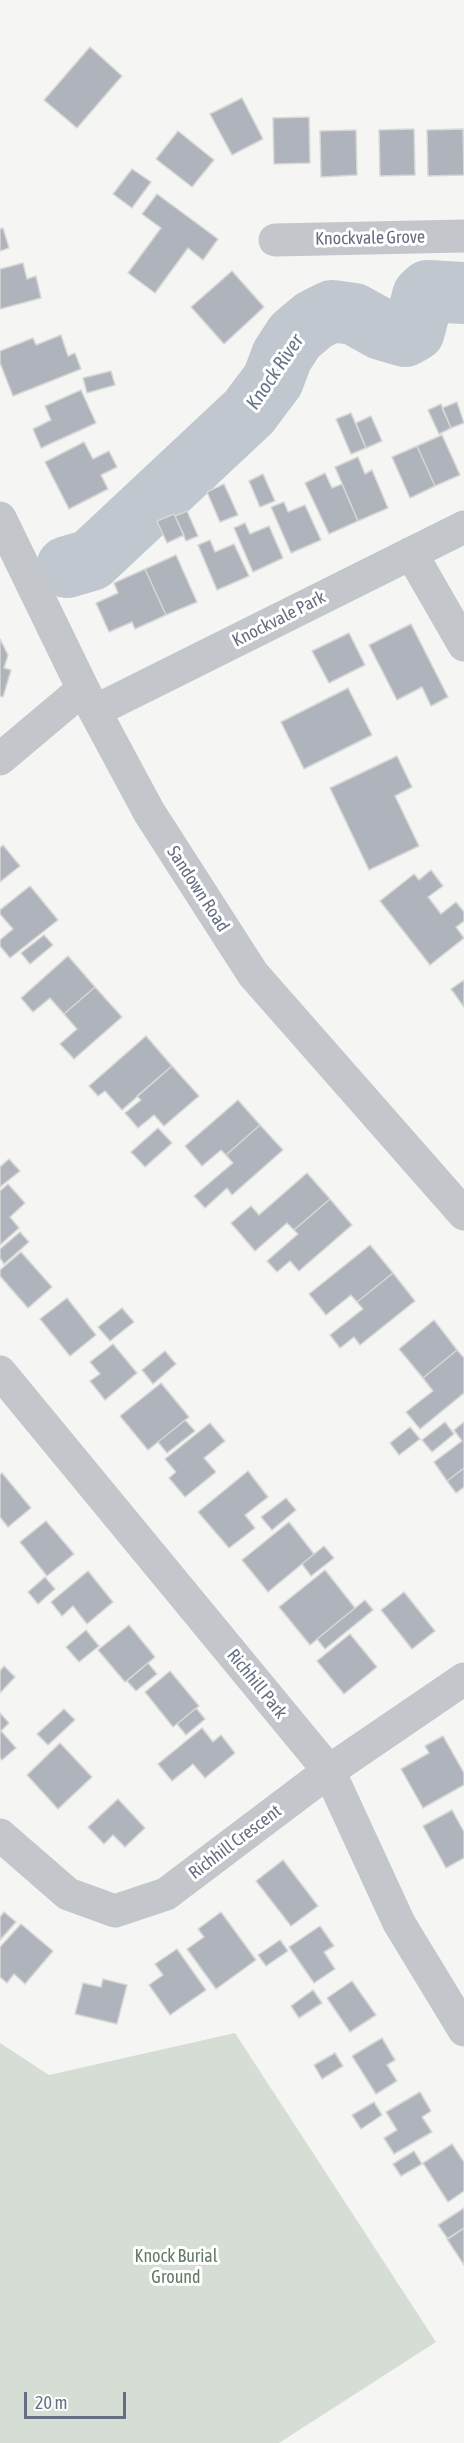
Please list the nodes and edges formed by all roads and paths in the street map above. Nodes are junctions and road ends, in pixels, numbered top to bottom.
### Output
1 (464, 236) edge
2 (275, 240) dead end
3 (0, 518) edge
4 (464, 527) edge
5 (411, 553) junction
6 (464, 645) edge
7 (90, 701) junction
8 (0, 759) edge
9 (464, 1214) edge
10 (0, 1372) edge
11 (464, 1679) edge
12 (329, 1772) junction
13 (0, 1835) edge
14 (464, 2030) edge

1 - 2 street, Knockvale Grove
3 - 7 street, Sandown Road
4 - 5 street, Knockvale Park
5 - 6 street
5 - 7 street, Knockvale Park
7 - 8 street
7 - 9 street, Sandown Road
10 - 12 street, Richhill Park
11 - 12 street, Richhill Crescent
12 - 13 street, Richhill Crescent
12 - 14 street, Richhill Park

